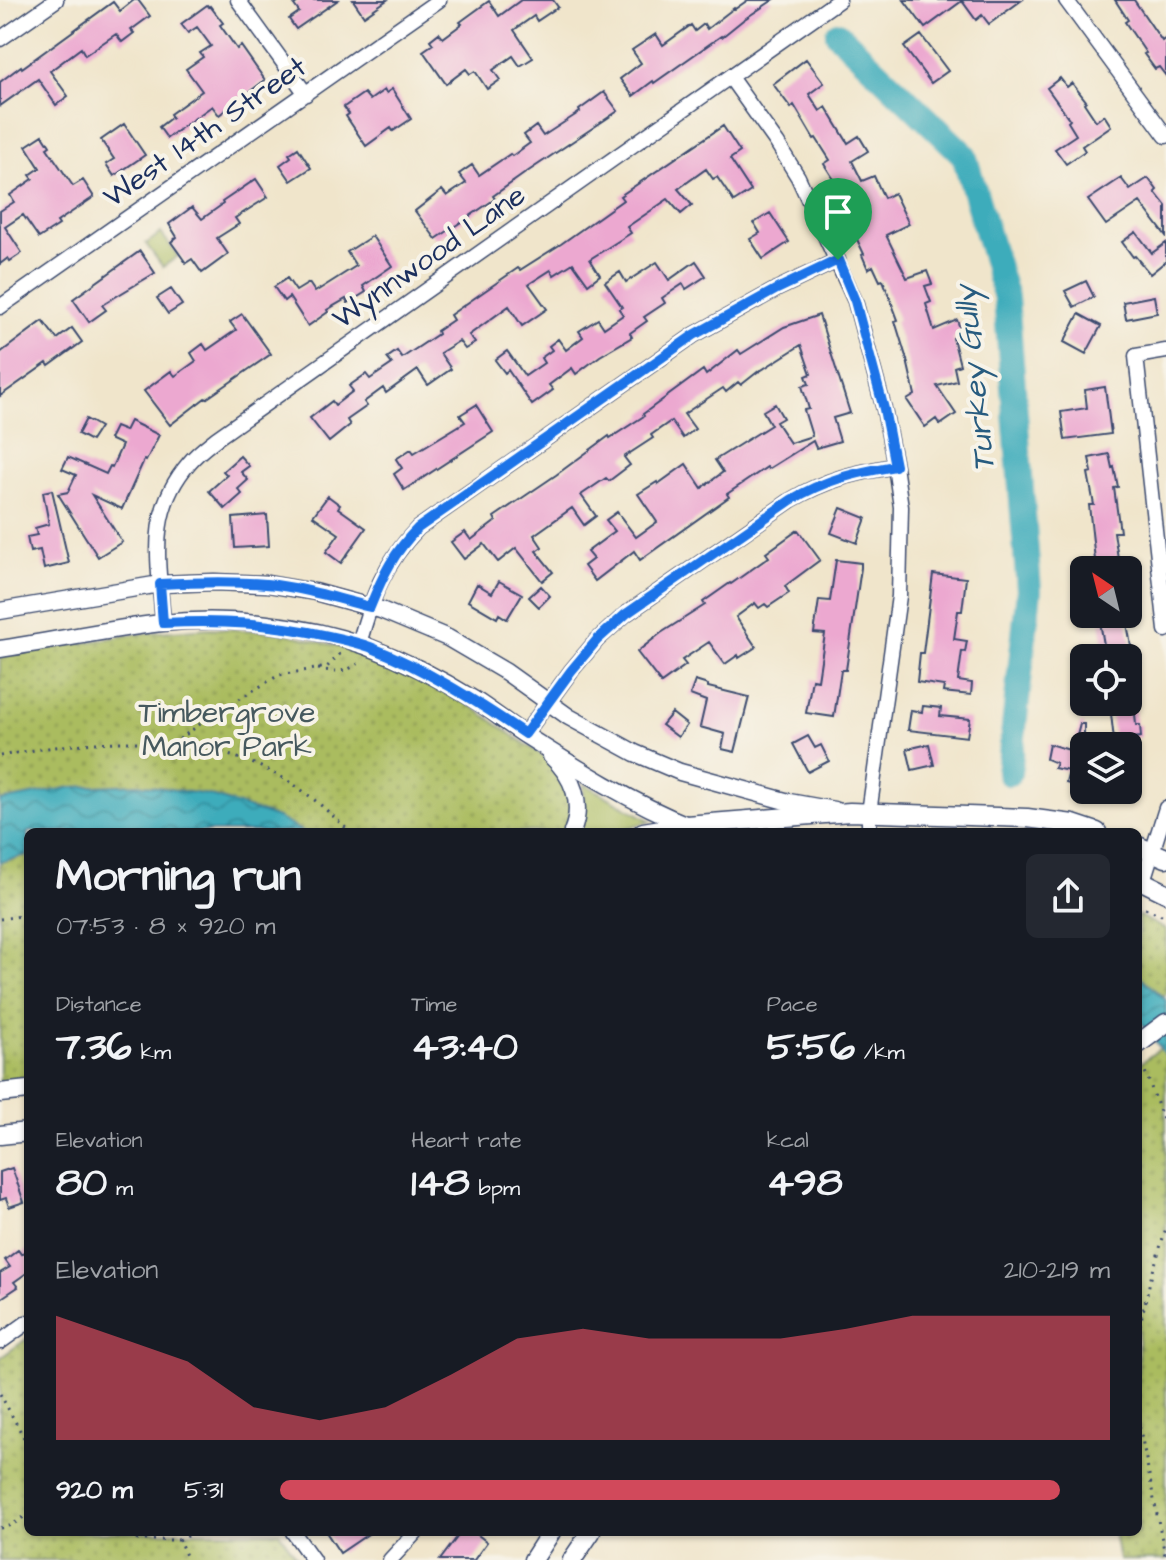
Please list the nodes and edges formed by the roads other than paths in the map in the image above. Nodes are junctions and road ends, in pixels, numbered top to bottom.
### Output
1 (56, 0) edge
2 (238, 0) edge
3 (439, 0) edge
4 (839, 0) edge
5 (1066, 0) edge
6 (0, 39) edge
7 (730, 77) junction
8 (306, 94) junction
9 (1166, 136) edge
10 (838, 260) junction
11 (0, 307) edge
12 (1166, 351) edge
13 (895, 466) junction
14 (160, 584) junction
15 (370, 607) junction
16 (0, 611) edge
17 (163, 623) junction
18 (1166, 630) edge
19 (0, 649) edge
20 (357, 649) junction
21 (549, 703) junction
22 (525, 734) junction
23 (1166, 808) edge
24 (850, 812) junction
25 (869, 813) junction
26 (686, 825) junction
27 (573, 828) edge
28 (668, 828) edge
29 (695, 828) edge
30 (869, 828) edge
31 (1085, 828) edge
32 (1152, 852) edge
33 (1142, 875) edge
34 (1142, 881) edge
35 (1166, 893) edge
36 (1166, 1023) edge
37 (1142, 1041) edge
38 (24, 1090) edge
39 (0, 1093) edge
40 (24, 1132) edge
41 (0, 1135) edge
42 (24, 1325) edge
43 (0, 1342) edge
44 (296, 1536) edge
45 (412, 1536) edge
46 (548, 1536) edge
47 (588, 1536) edge
48 (313, 1560) edge
49 (390, 1560) edge
50 (533, 1560) edge
51 (572, 1560) edge

1 - 6 street
2 - 8 street
3 - 8 street, West 14th Street
4 - 7 street, Wynnwood Lane
5 - 9 street
7 - 10 street
7 - 14 street, Wynnwood Lane
8 - 11 street, West 14th Street
10 - 13 street
10 - 15 street
12 - 18 street
13 - 21 street
13 - 25 street
14 - 15 street
14 - 16 street
14 - 17 street, Wynnwood Lane
15 - 20 street
15 - 21 street
17 - 19 street
17 - 20 street
20 - 22 street
21 - 22 street
21 - 24 street
22 - 26 street
22 - 27 street
23 - 32 street
24 - 25 main road
24 - 26 main road
25 - 30 street
25 - 31 main road
26 - 28 main road
26 - 29 street
32 - 33 street
34 - 35 main road
36 - 37 main road
38 - 39 main road
40 - 41 main road
42 - 43 street
44 - 48 street
45 - 49 street
46 - 50 main road
47 - 51 main road

